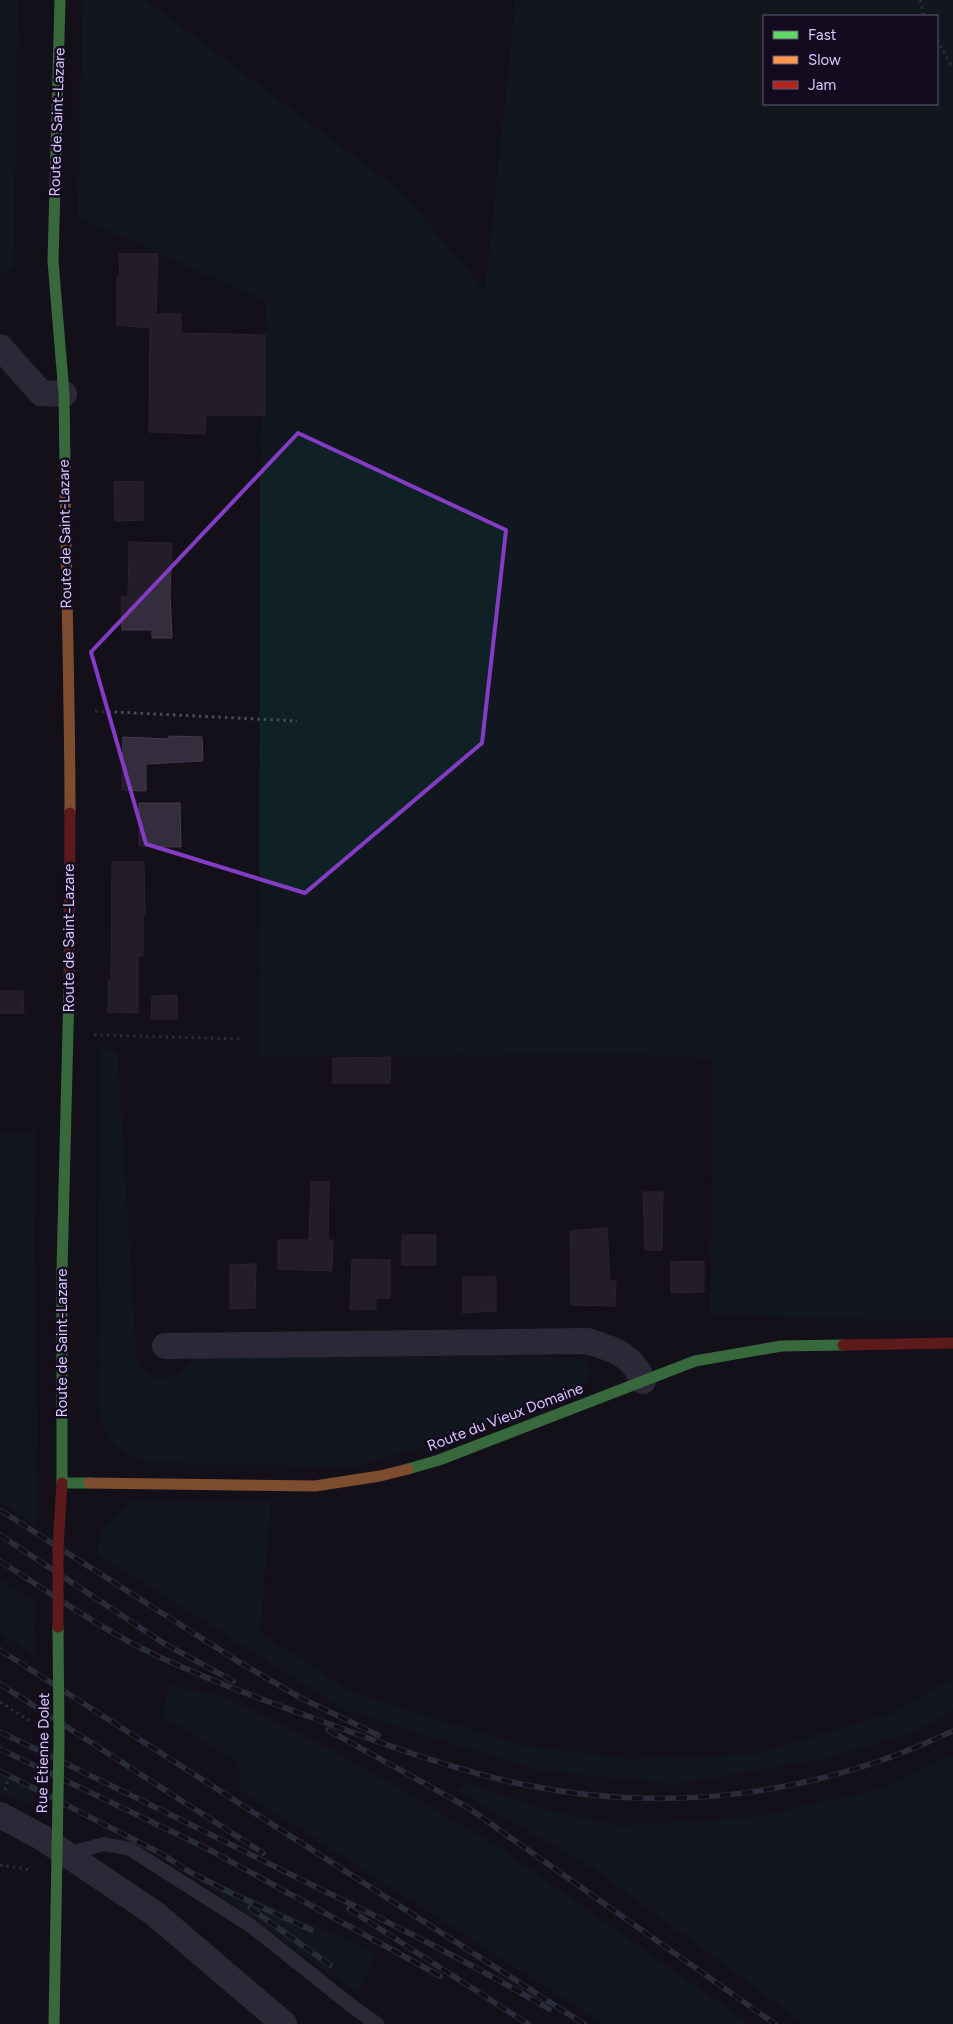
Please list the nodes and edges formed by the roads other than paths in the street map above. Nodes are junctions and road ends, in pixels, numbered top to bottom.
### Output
1 (60, 0) edge
2 (0, 346) edge
3 (64, 394) junction
4 (953, 1343) edge
5 (165, 1346) dead end
6 (643, 1381) junction
7 (62, 1483) junction
8 (0, 1815) edge
9 (66, 1855) junction
10 (54, 2024) edge
11 (284, 2024) edge
12 (377, 2024) edge

1 - 3 main road, Route de Saint-Lazare
2 - 3 street
3 - 7 main road, Route de Saint-Lazare
4 - 6 main road, Route du Vieux Domaine
5 - 6 street
6 - 7 main road, Route du Vieux Domaine
7 - 10 main road, Rue Étienne Dolet, bridge
8 - 9 street
9 - 11 street
9 - 12 lane

